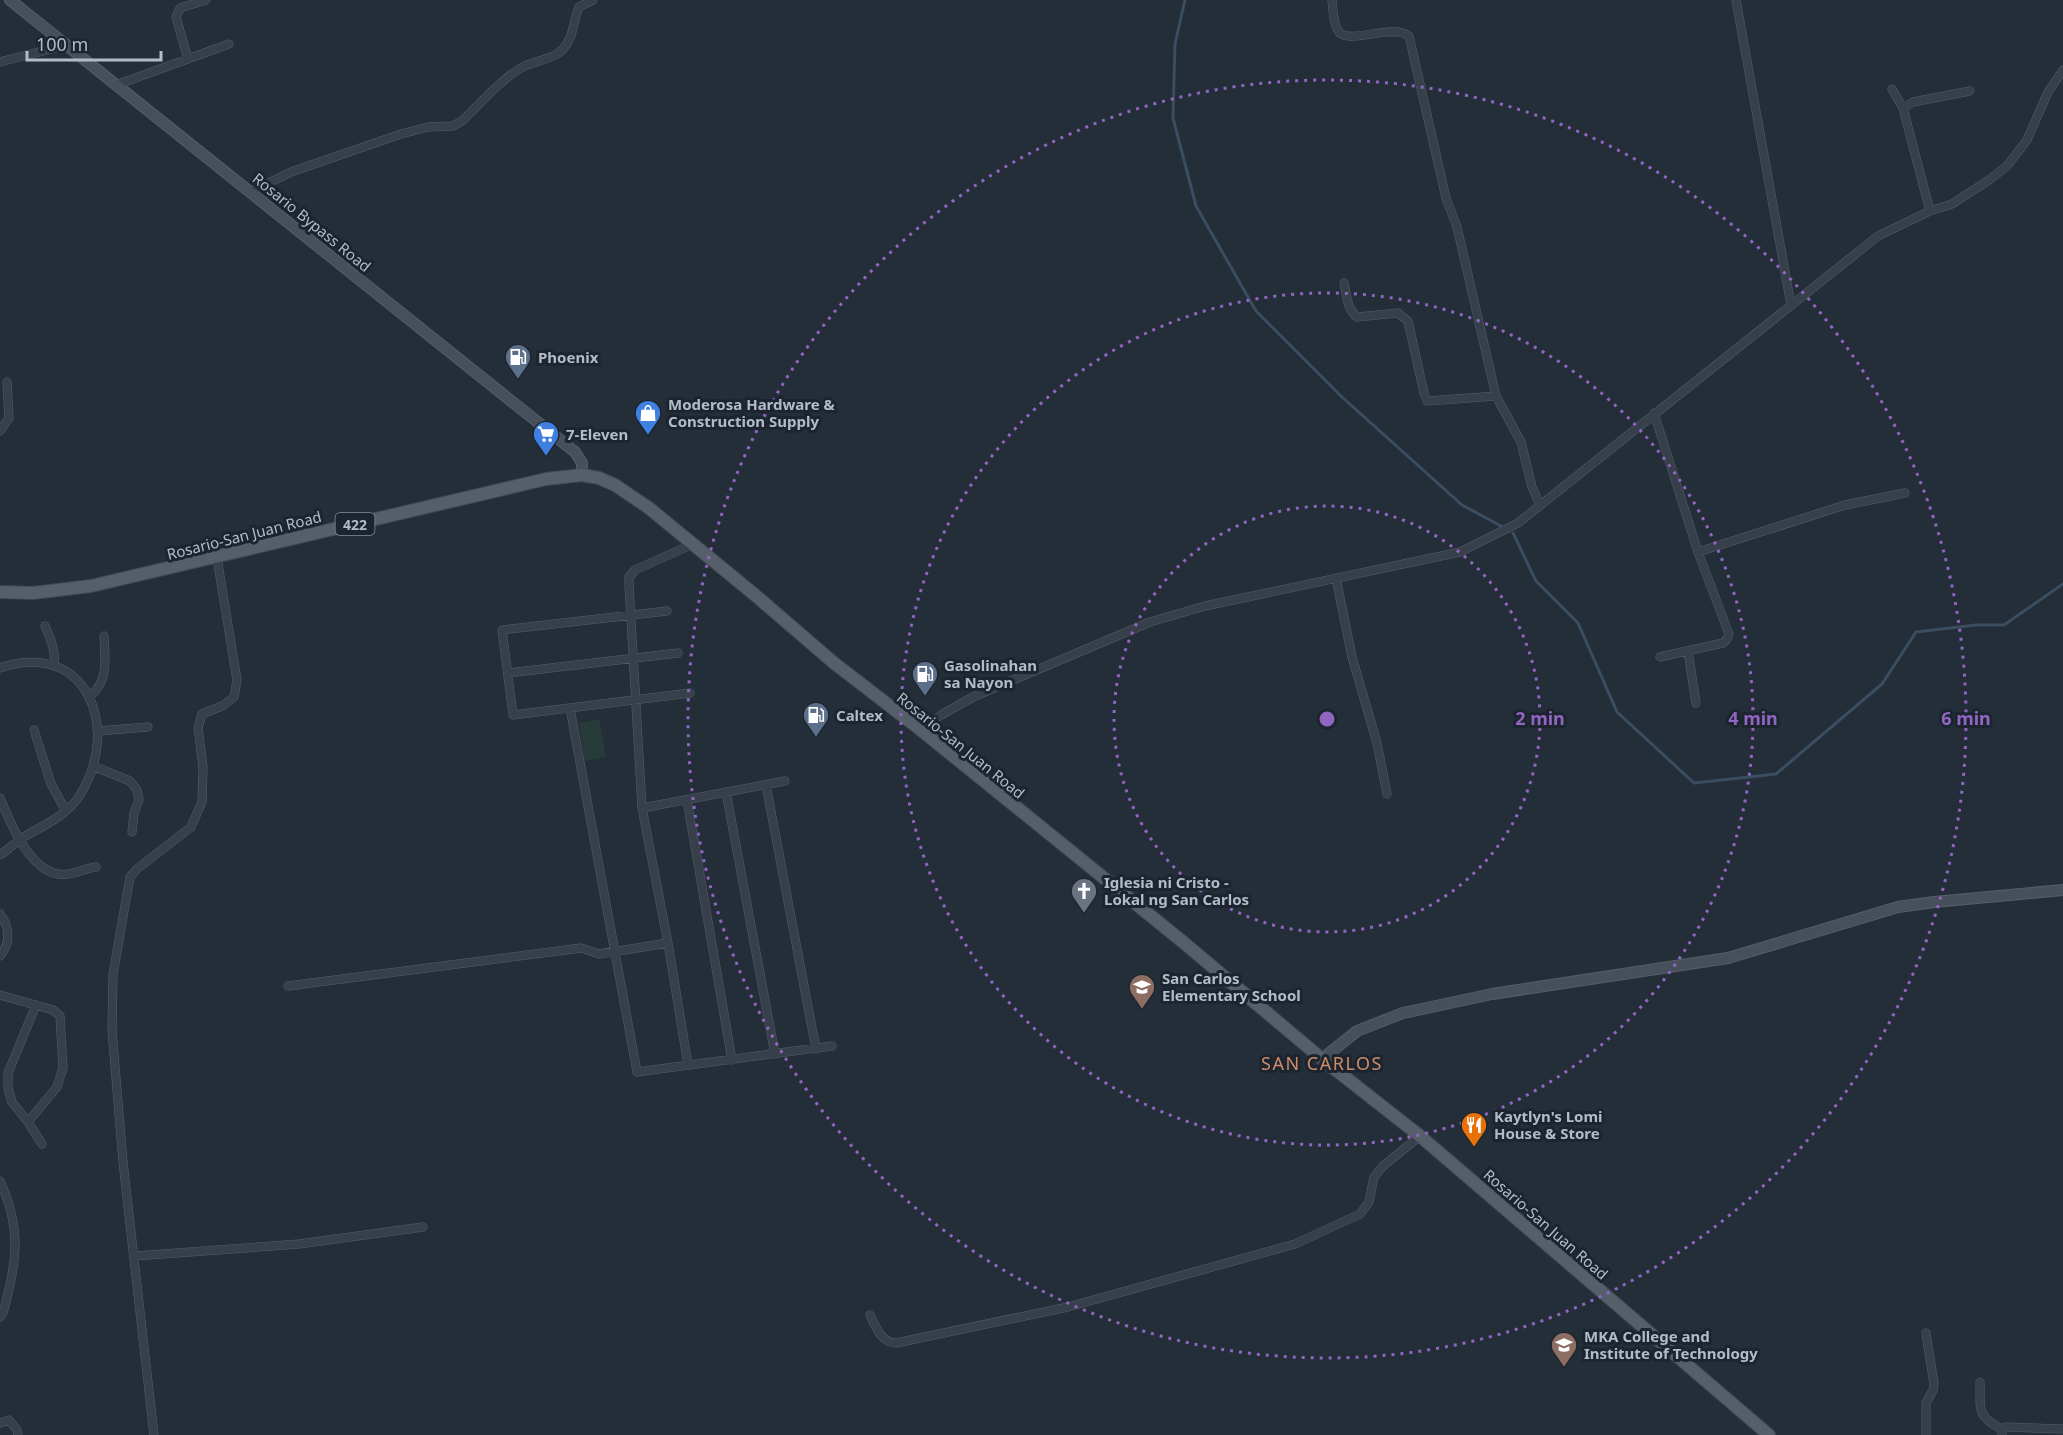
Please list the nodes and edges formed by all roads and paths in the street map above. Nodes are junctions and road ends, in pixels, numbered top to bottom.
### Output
1 (10, 0) edge
2 (207, 0) edge
3 (593, 0) edge
4 (1332, 0) edge
5 (1736, 0) edge
6 (229, 44) dead end
7 (67, 45) junction
8 (188, 59) junction
9 (0, 62) edge
10 (2063, 70) edge
11 (116, 85) junction
12 (1892, 89) dead end
13 (1970, 91) dead end
14 (1903, 108) junction
15 (250, 192) junction
16 (1930, 211) junction
17 (1344, 283) dead end
18 (1791, 305) junction
19 (7, 382) dead end
20 (1496, 396) junction
21 (1654, 413) junction
22 (0, 431) edge
23 (582, 475) junction
24 (1905, 493) dead end
25 (1540, 505) junction
26 (693, 544) junction
27 (1698, 552) junction
28 (217, 558) junction
29 (1336, 578) junction
30 (0, 592) edge
31 (668, 611) dead end
32 (630, 615) junction
33 (45, 626) dead end
34 (105, 636) dead end
35 (1688, 651) junction
36 (678, 653) dead end
37 (1660, 657) dead end
38 (633, 658) junction
39 (54, 666) junction
40 (0, 668) edge
41 (508, 673) junction
42 (690, 693) dead end
43 (90, 696) junction
44 (635, 700) junction
45 (1696, 703) dead end
46 (570, 708) junction
47 (148, 727) dead end
48 (34, 730) dead end
49 (921, 730) junction
50 (97, 731) junction
51 (93, 766) junction
52 (785, 781) dead end
53 (766, 784) junction
54 (726, 792) junction
55 (1387, 794) dead end
56 (0, 798) edge
57 (687, 800) junction
58 (642, 808) junction
59 (66, 811) junction
60 (132, 832) dead end
61 (20, 840) junction
62 (0, 855) edge
63 (96, 867) dead end
64 (2063, 890) edge
65 (0, 914) edge
66 (668, 943) junction
67 (615, 952) junction
68 (0, 957) edge
69 (288, 986) dead end
70 (0, 995) edge
71 (36, 1005) junction
72 (832, 1046) dead end
73 (816, 1049) junction
74 (775, 1054) junction
75 (732, 1059) junction
76 (1322, 1059) junction
77 (688, 1065) junction
78 (28, 1122) junction
79 (1420, 1136) junction
80 (42, 1144) dead end
81 (0, 1181) edge
82 (423, 1227) dead end
83 (135, 1256) junction
84 (870, 1315) dead end
85 (0, 1317) edge
86 (1926, 1334) dead end
87 (1980, 1382) dead end
88 (0, 1423) edge
89 (2063, 1428) edge
90 (2002, 1432) edge
91 (18, 1435) edge
92 (154, 1435) edge
93 (1769, 1435) edge
94 (1926, 1435) edge

1 - 7 street, Rosario Bypass Road
2 - 8 street
3 - 15 street
4 - 20 street
5 - 18 street
6 - 8 street
7 - 9 street
7 - 11 street, Rosario Bypass Road
8 - 11 street
10 - 16 street
11 - 15 street, Rosario Bypass Road
12 - 14 street
13 - 14 street
14 - 16 street
15 - 23 street, Rosario Bypass Road
16 - 18 street
17 - 20 street
18 - 21 street
19 - 22 street
20 - 25 street
21 - 25 street
21 - 27 street
23 - 26 main road, Rosario-San Juan Road / 422
23 - 28 main road, Rosario-San Juan Road / 422
24 - 27 street
25 - 29 street
26 - 32 street
26 - 49 main road, Rosario-San Juan Road / 422
27 - 35 street
28 - 30 main road, Rosario-San Juan Road / 422
28 - 83 street
29 - 49 street
29 - 55 street
31 - 32 street
32 - 38 street
32 - 41 street
33 - 39 street
34 - 43 street
35 - 37 street
35 - 45 street
36 - 38 street
38 - 41 street
38 - 44 street
39 - 40 street
39 - 43 street
41 - 46 street
42 - 44 street
43 - 50 street
44 - 46 street
44 - 58 street
46 - 67 street
47 - 50 street
48 - 59 street
49 - 76 main road, Rosario-San Juan Road / 422
50 - 51 street
51 - 59 street
51 - 60 street
52 - 53 street
53 - 54 street
53 - 73 street
54 - 57 street
54 - 74 street
56 - 61 street
57 - 58 street
57 - 75 street
58 - 66 street
59 - 61 street
61 - 62 street
61 - 63 street
64 - 76 street
65 - 68 street
66 - 67 street
66 - 77 street
67 - 69 street
67 - 77 street
70 - 71 street
71 - 78 street
71 - 78 street
72 - 73 street
73 - 74 street
74 - 75 street
75 - 77 street
76 - 79 main road, Rosario-San Juan Road / 422
78 - 80 street
79 - 84 street
79 - 93 main road, Rosario-San Juan Road / 422
81 - 85 street
82 - 83 street
83 - 92 street
86 - 94 street
87 - 90 street
88 - 91 street
89 - 90 street

